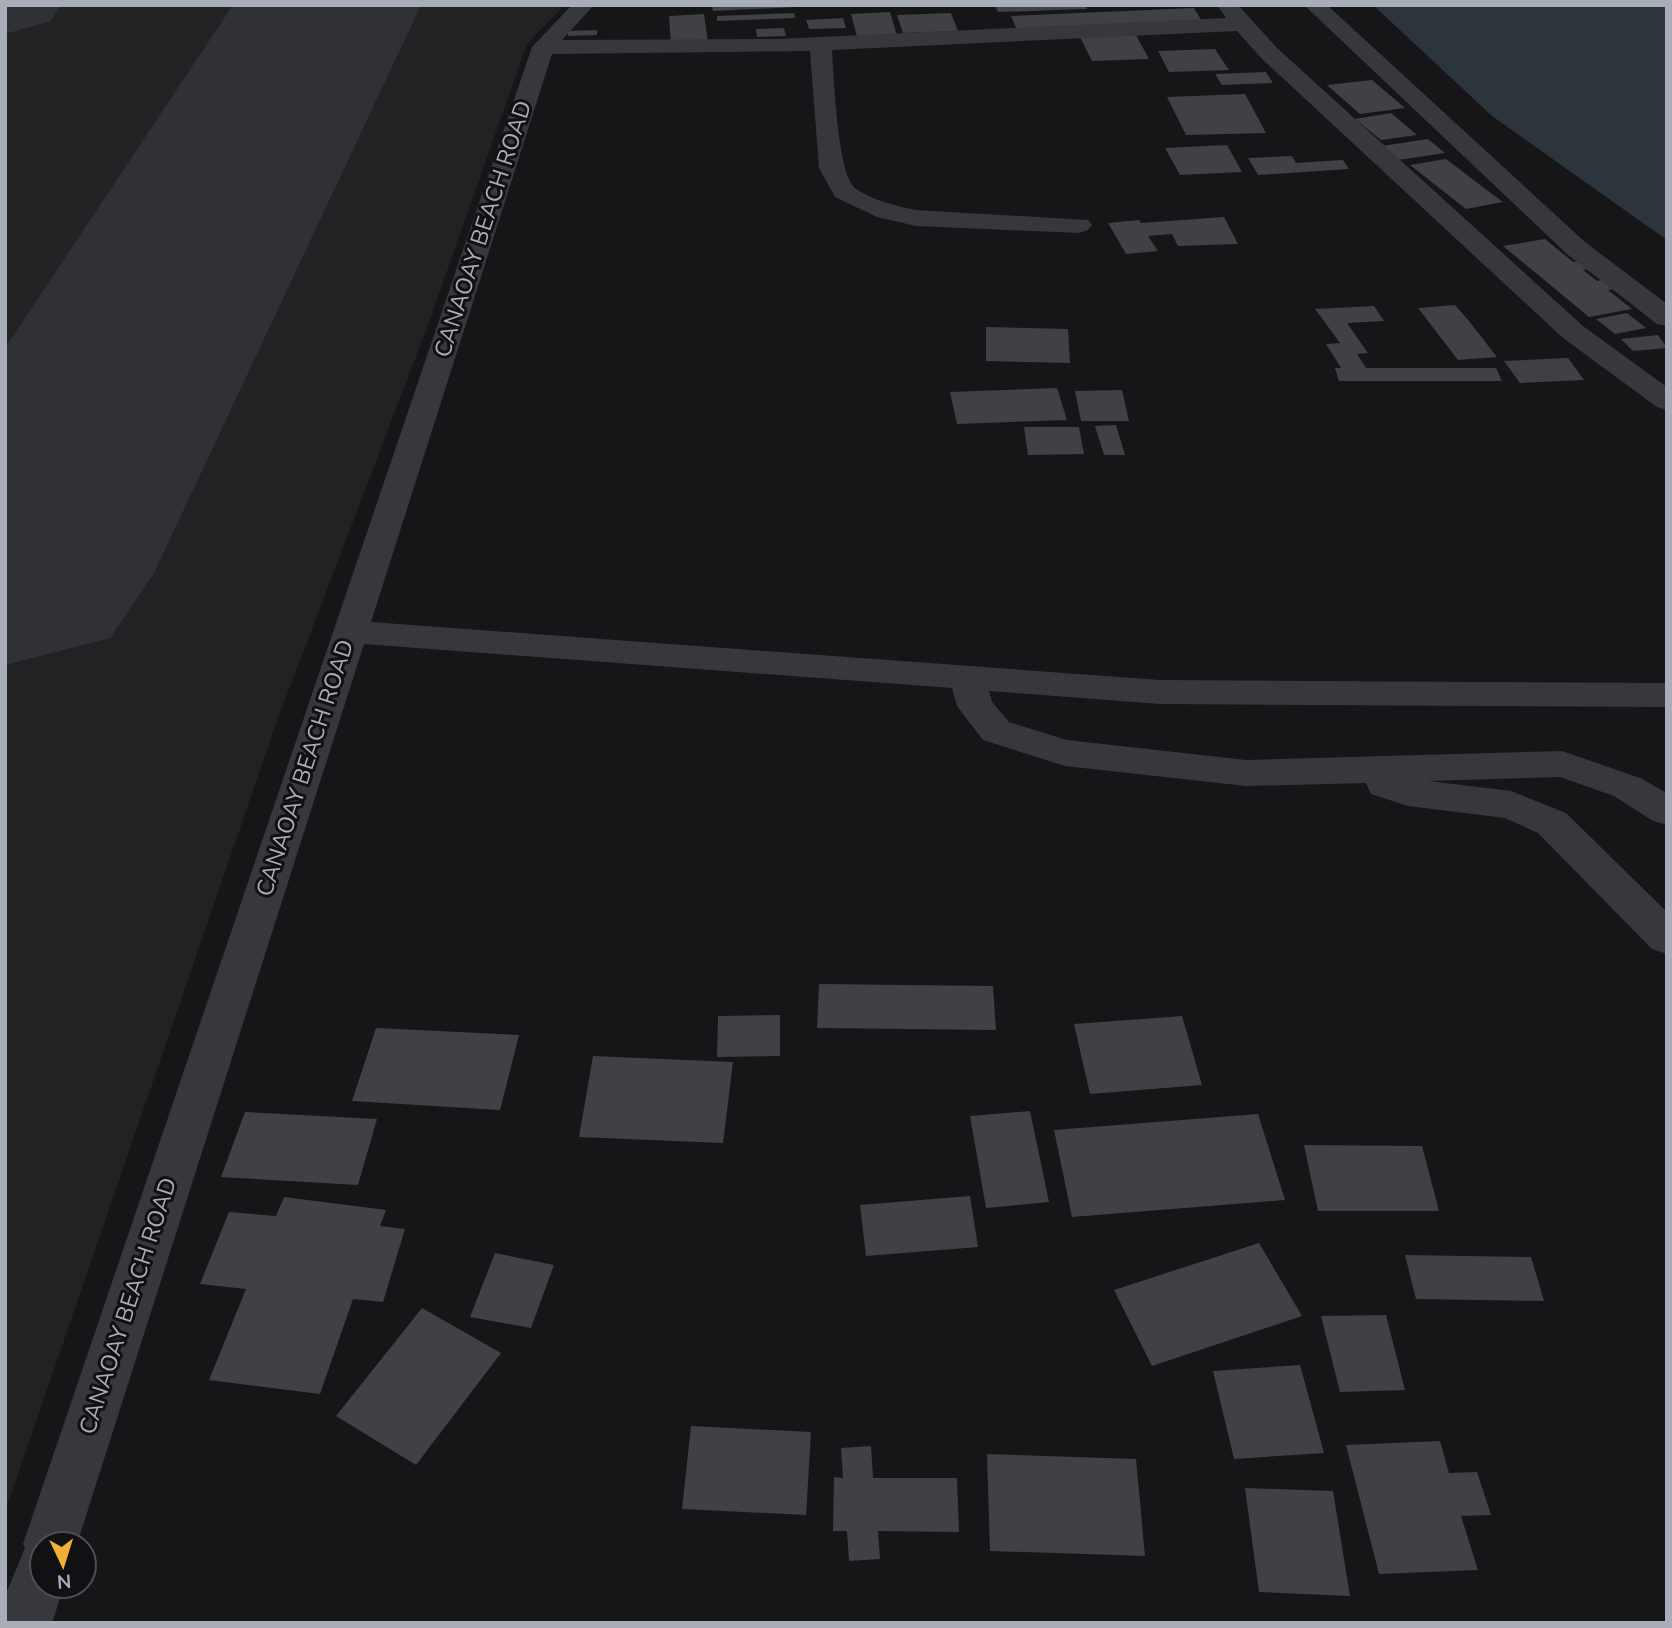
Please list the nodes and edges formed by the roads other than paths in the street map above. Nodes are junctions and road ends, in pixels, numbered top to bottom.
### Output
1 (584, 5) edge
2 (1314, 5) edge
3 (1235, 15) edge
4 (820, 44) junction
5 (543, 47) junction
6 (1079, 225) dead end
7 (1667, 318) edge
8 (1667, 401) edge
9 (350, 632) junction
10 (968, 680) junction
11 (1667, 695) edge
12 (1345, 772) junction
13 (1667, 811) edge
14 (1667, 938) edge
15 (55, 1530) edge
16 (32, 1600) edge
17 (24, 1623) edge

1 - 5 street, CANAOAY BEACH ROAD
2 - 7 street
3 - 4 street
3 - 8 street
4 - 5 street
4 - 6 street
5 - 9 street, CANAOAY BEACH ROAD
9 - 10 street
9 - 15 street, CANAOAY BEACH ROAD
10 - 11 street
10 - 12 street
12 - 13 street
12 - 14 street
16 - 17 street

